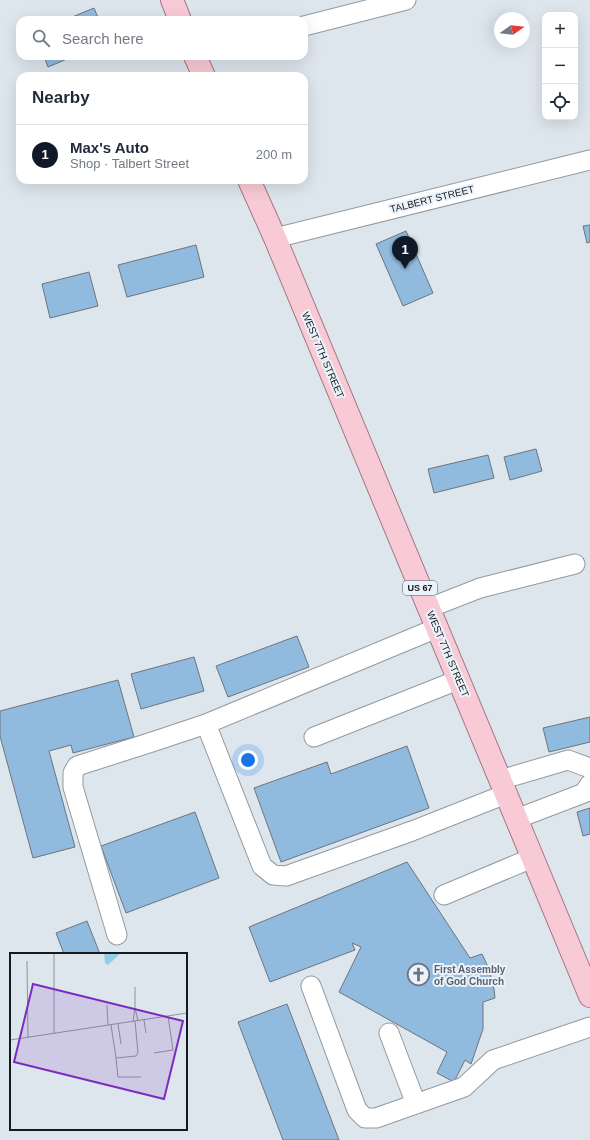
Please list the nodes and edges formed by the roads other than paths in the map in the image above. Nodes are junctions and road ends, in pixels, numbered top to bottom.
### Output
1 (172, 0) edge
2 (406, 0) edge
3 (178, 16) edge
4 (308, 25) edge
5 (197, 60) edge
6 (202, 72) edge
7 (590, 160) edge
8 (251, 184) edge
9 (275, 238) junction
10 (575, 564) dead end
11 (433, 618) junction
12 (458, 680) junction
13 (206, 724) junction
14 (314, 737) dead end
15 (590, 768) edge
16 (590, 784) edge
17 (503, 787) junction
18 (516, 819) junction
19 (532, 858) junction
20 (444, 895) dead end
21 (117, 935) dead end
22 (312, 986) dead end
23 (590, 996) edge
24 (590, 1027) edge
25 (389, 1033) dead end
26 (416, 1104) junction

1 - 3 main road
2 - 4 street
5 - 6 main road
7 - 9 street, TALBERT STREET
8 - 9 main road, WEST 7TH STREET / US 67
9 - 11 main road, WEST 7TH STREET / US 67
10 - 11 street
11 - 12 main road, WEST 7TH STREET / US 67
11 - 13 street
12 - 14 street
12 - 17 main road, WEST 7TH STREET / US 67
13 - 17 street
13 - 21 street
15 - 17 street
16 - 18 street
17 - 18 main road, WEST 7TH STREET / US 67
18 - 19 main road, WEST 7TH STREET / US 67
19 - 20 street
19 - 23 main road, WEST 7TH STREET / US 67
22 - 26 street
24 - 26 street
25 - 26 street

